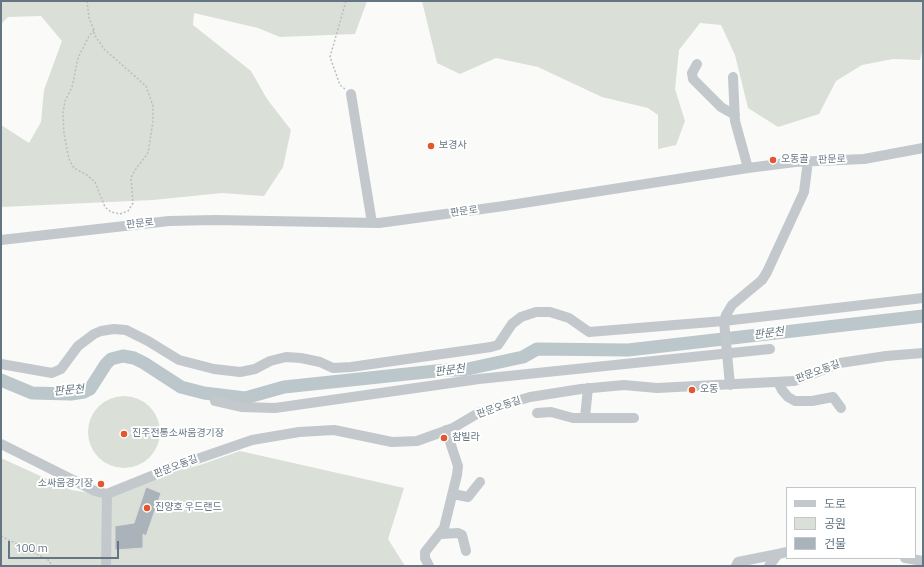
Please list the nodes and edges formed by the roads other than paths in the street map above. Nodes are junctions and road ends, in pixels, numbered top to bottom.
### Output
1 (697, 64) dead end
2 (732, 76) dead end
3 (351, 94) road end
4 (735, 115) junction
5 (923, 148) edge
6 (808, 161) junction
7 (748, 168) junction
8 (372, 223) junction
9 (1, 240) edge
10 (923, 298) edge
11 (724, 321) junction
12 (770, 349) dead end
13 (728, 353) junction
14 (923, 353) edge
15 (1, 364) edge
16 (778, 382) junction
17 (730, 385) junction
18 (588, 388) junction
19 (215, 401) dead end
20 (841, 408) dead end
21 (538, 413) dead end
22 (585, 417) junction
23 (634, 418) dead end
24 (446, 430) junction
25 (1, 444) edge
26 (480, 482) dead end
27 (107, 494) junction
28 (453, 494) junction
29 (441, 534) junction
30 (466, 551) dead end
31 (782, 553) edge
32 (911, 559) edge
33 (923, 561) edge
34 (106, 566) edge
35 (429, 566) edge
36 (736, 566) edge
37 (769, 566) edge

1 - 4 street
2 - 4 street
3 - 8 street
4 - 7 street
5 - 6 street, 판문로
6 - 7 street, 판문로
6 - 11 street
7 - 8 street, 판문로
8 - 9 street, 판문로
10 - 11 street
11 - 13 street
11 - 15 street
12 - 13 street
13 - 17 street
13 - 19 street
14 - 16 street, 판문오동길
16 - 17 street, 판문오동길
16 - 20 street
17 - 18 street, 판문오동길
18 - 22 street
18 - 24 street, 판문오동길
21 - 22 street
22 - 23 street
24 - 27 street, 판문오동길
24 - 28 street
25 - 27 street
26 - 28 street
27 - 34 street
28 - 29 street
29 - 30 street
29 - 35 street
31 - 36 street
31 - 37 street
32 - 33 street

